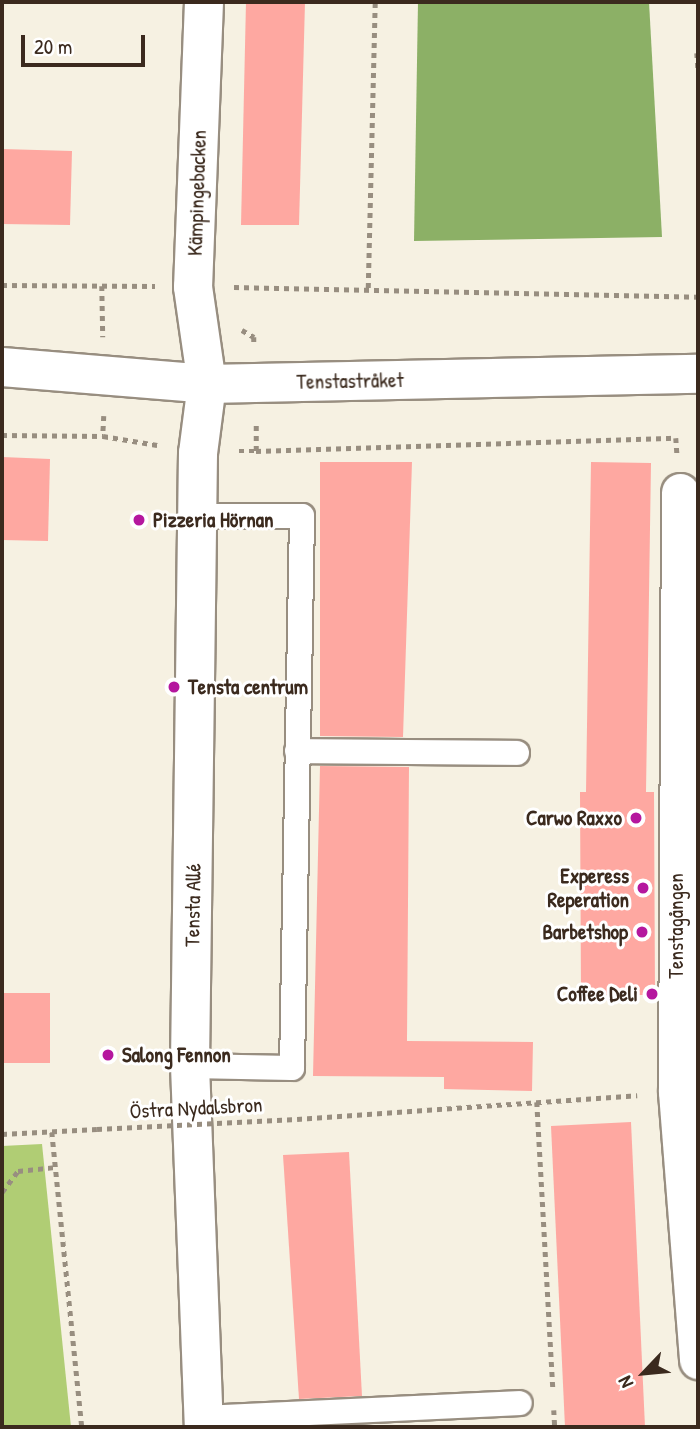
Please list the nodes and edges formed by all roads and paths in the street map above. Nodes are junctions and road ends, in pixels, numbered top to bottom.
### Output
1 (204, 2) edge
2 (376, 2) edge
3 (697, 53) edge
4 (698, 68) edge
5 (2, 285) edge
6 (205, 287) junction
7 (368, 288) junction
8 (698, 297) edge
9 (2, 368) edge
10 (698, 374) edge
11 (207, 384) junction
12 (2, 435) edge
13 (103, 436) dead end
14 (256, 451) dead end
15 (680, 492) joint
16 (199, 516) junction
17 (298, 751) junction
18 (517, 753) dead end
19 (190, 1066) junction
20 (677, 1092) junction
21 (537, 1102) junction
22 (51, 1132) junction
23 (2, 1134) edge
24 (55, 1167) junction
25 (2, 1192) edge
26 (698, 1360) edge
27 (520, 1403) dead end
28 (204, 1422) edge
29 (82, 1427) edge
30 (555, 1427) edge

1 - 6 street, Kämpingebacken
2 - 7 path
3 - 4 path
5 - 6 path
6 - 7 path
6 - 11 street, Kämpingebacken
7 - 8 path
9 - 11 street, Tenstastråket
10 - 11 street, Tenstastråket
11 - 16 street, Tensta Allé
12 - 13 path
14 - 15 path
15 - 20 street, Tenstagången
16 - 17 lane
16 - 19 street, Tensta Allé
17 - 18 lane
17 - 19 lane
19 - 28 street, Tensta Allé
20 - 21 path, Östra Nydalsbron
20 - 26 street, Tenstagången
21 - 22 path, Östra Nydalsbron, bridge
21 - 30 path
22 - 23 path, Östra Nydalsbron
22 - 24 path
24 - 25 path
24 - 29 path
27 - 28 lane

